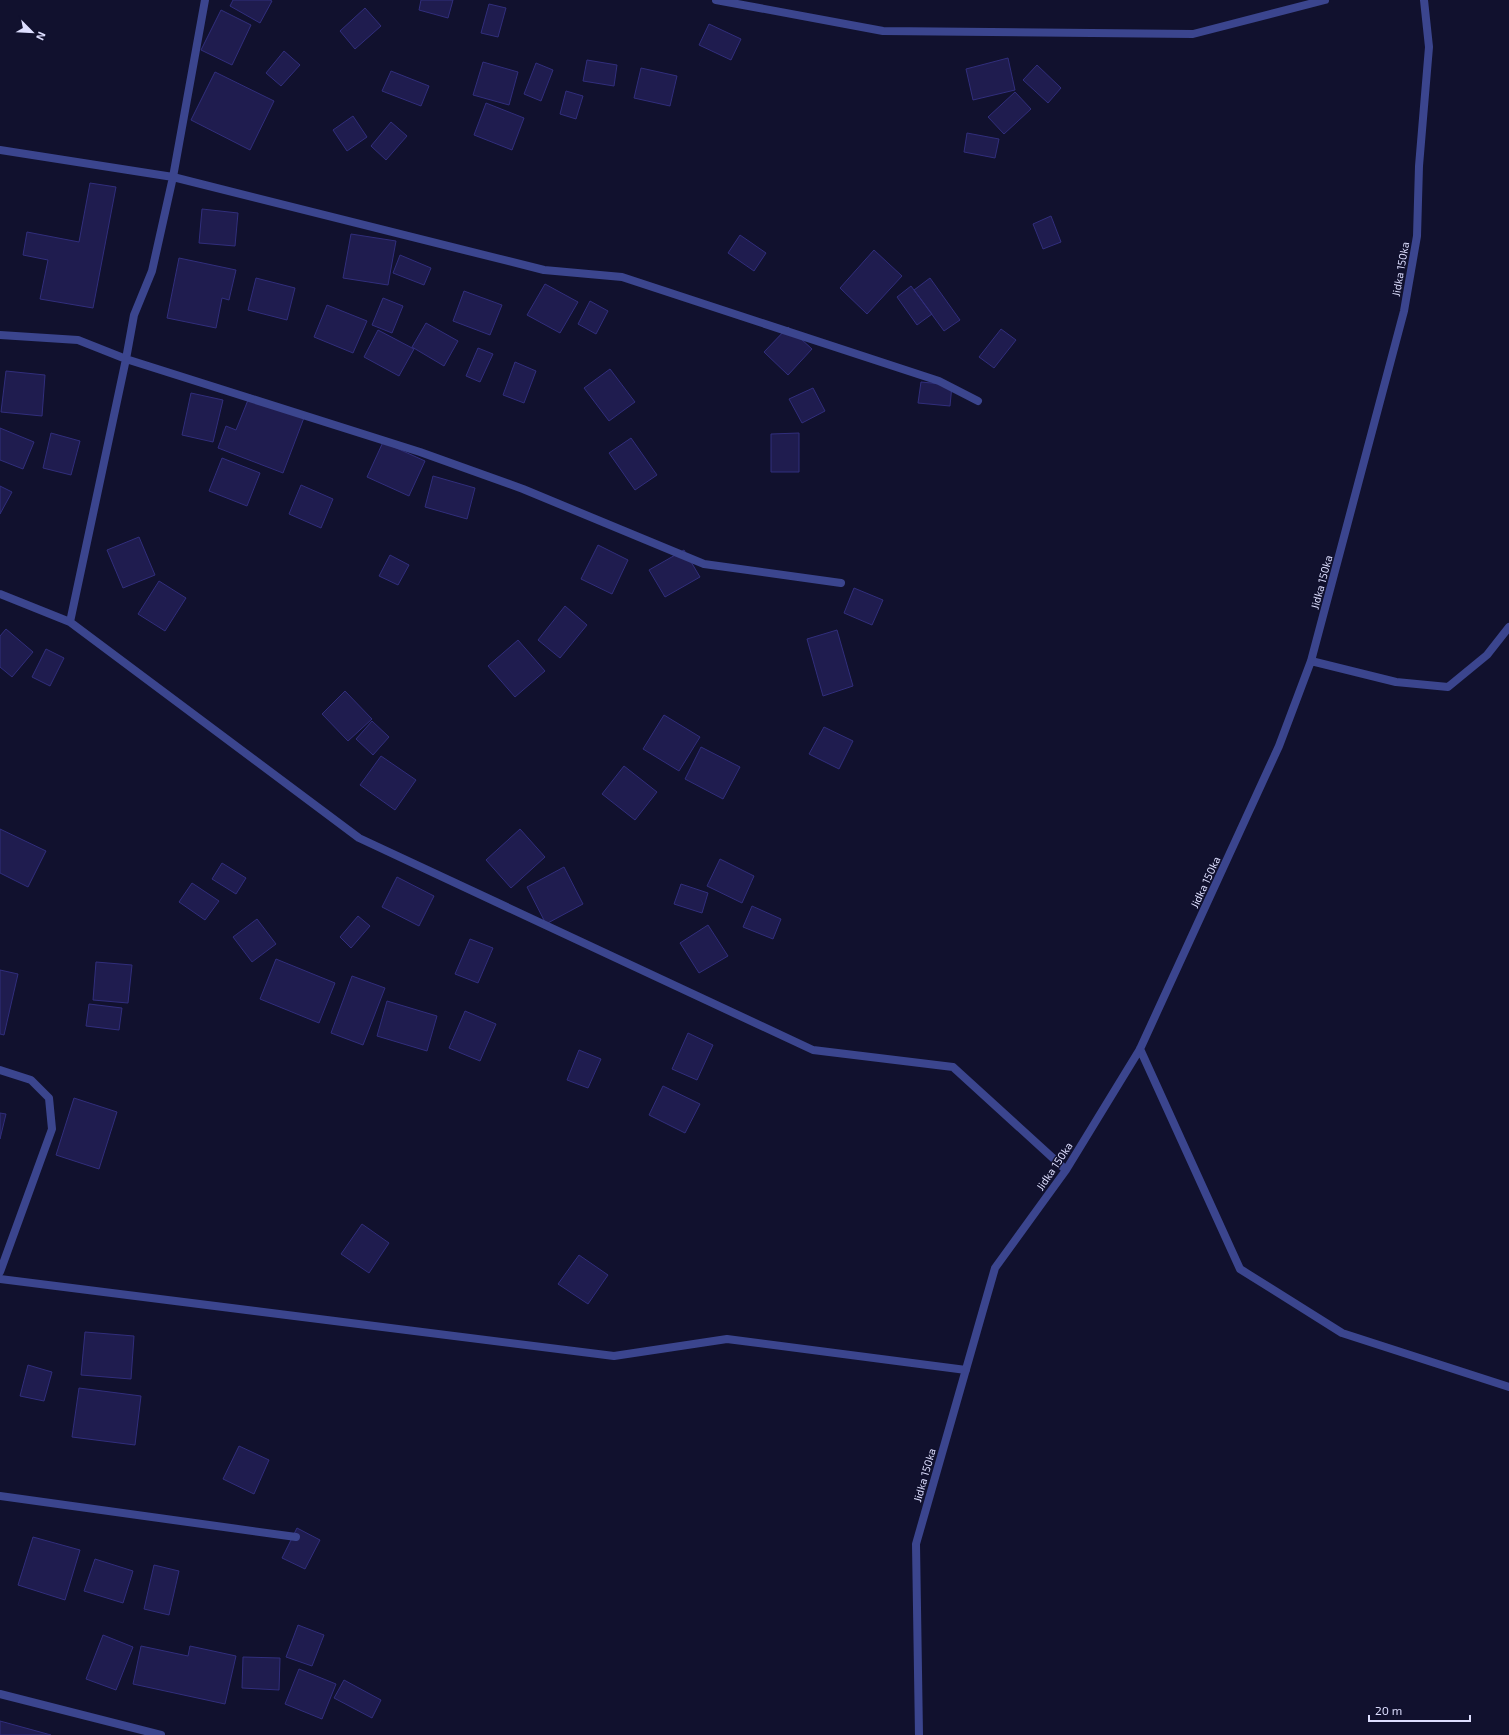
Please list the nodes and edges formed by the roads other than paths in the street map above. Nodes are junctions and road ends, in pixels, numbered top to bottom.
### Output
1 (205, 0) edge
2 (716, 0) edge
3 (1325, 0) edge
4 (1424, 0) edge
5 (0, 150) edge
6 (173, 177) junction
7 (0, 335) edge
8 (126, 359) junction
9 (978, 401) dead end
10 (841, 583) dead end
11 (0, 594) edge
12 (70, 622) junction
13 (1509, 627) edge
14 (1311, 661) junction
15 (1140, 1049) junction
16 (0, 1070) edge
17 (1066, 1170) junction
18 (0, 1272) edge
19 (0, 1278) edge
20 (966, 1370) junction
21 (1509, 1387) edge
22 (0, 1496) edge
23 (296, 1537) dead end
24 (0, 1694) edge
25 (161, 1735) edge
26 (919, 1735) edge

1 - 6 street
2 - 3 street
4 - 14 street, Jidka 150ka
5 - 6 street
6 - 8 street
6 - 9 street
7 - 8 street
8 - 10 street
8 - 12 street
11 - 12 street
12 - 17 street
13 - 14 street
14 - 15 street, Jidka 150ka
15 - 17 street, Jidka 150ka
15 - 21 street
16 - 18 street
17 - 20 street, Jidka 150ka
19 - 20 street
20 - 26 street, Jidka 150ka
22 - 23 street
24 - 25 street

